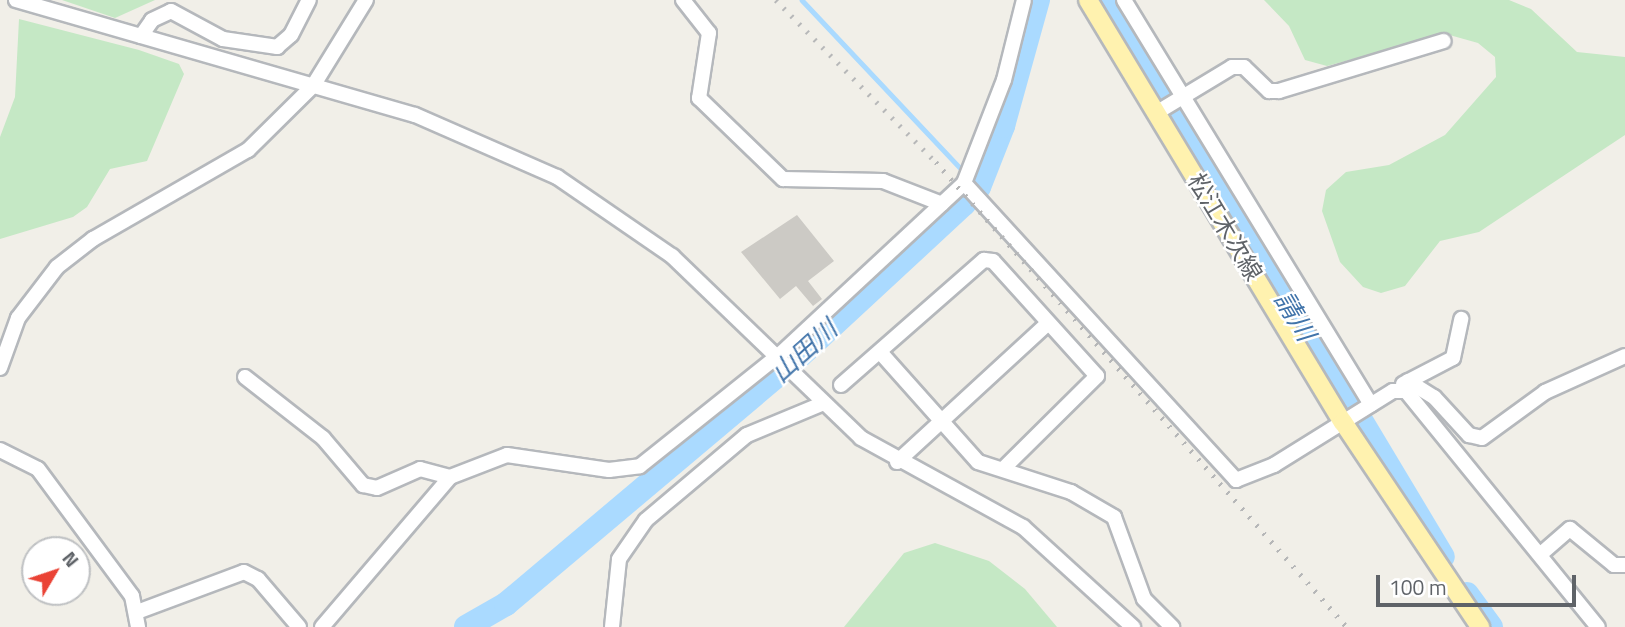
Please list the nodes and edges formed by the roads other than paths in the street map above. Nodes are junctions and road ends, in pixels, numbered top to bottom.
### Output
1 (16, 0) edge
2 (309, 0) edge
3 (366, 0) edge
4 (683, 0) edge
5 (1024, 0) edge
6 (1088, 0) edge
7 (1124, 0) edge
8 (141, 36) junction
9 (1444, 41) dead end
10 (313, 86) junction
11 (1183, 97) junction
12 (1160, 111) junction
13 (971, 190) junction
14 (942, 204) junction
15 (1461, 319) dead end
16 (1048, 323) junction
17 (880, 352) junction
18 (1625, 356) edge
19 (785, 363) junction
20 (0, 368) edge
21 (245, 377) dead end
22 (1408, 382) junction
23 (841, 385) dead end
24 (1393, 391) junction
25 (824, 403) junction
26 (1371, 404) junction
27 (941, 421) junction
28 (1343, 422) junction
29 (0, 450) edge
30 (897, 461) junction
31 (1004, 468) junction
32 (450, 477) junction
33 (1542, 553) junction
34 (1625, 565) edge
35 (137, 612) junction
36 (138, 627) edge
37 (299, 627) edge
38 (322, 627) edge
39 (611, 627) edge
40 (1133, 627) edge
41 (1172, 627) edge
42 (1480, 627) edge
43 (1598, 627) edge

1 - 8 street
2 - 8 street
3 - 10 street
4 - 14 street
5 - 13 street
6 - 12 main road, 松江木次線
7 - 11 street
8 - 10 street
9 - 11 street
10 - 19 street
10 - 20 street
11 - 12 street
11 - 26 street
12 - 28 main road, 松江木次線
13 - 14 street
13 - 28 street
14 - 19 street
15 - 22 street
16 - 17 street
16 - 27 street
16 - 31 street
17 - 23 street
17 - 27 street
18 - 22 street
19 - 25 street
19 - 32 street
21 - 32 street
22 - 24 street
24 - 26 street
24 - 33 street
25 - 30 street
25 - 39 street
26 - 28 street
27 - 30 street
27 - 31 street
28 - 42 main road, 松江木次線
29 - 35 street
30 - 40 street
31 - 41 street
32 - 38 street
33 - 34 street
33 - 43 street
35 - 36 street
35 - 37 street

